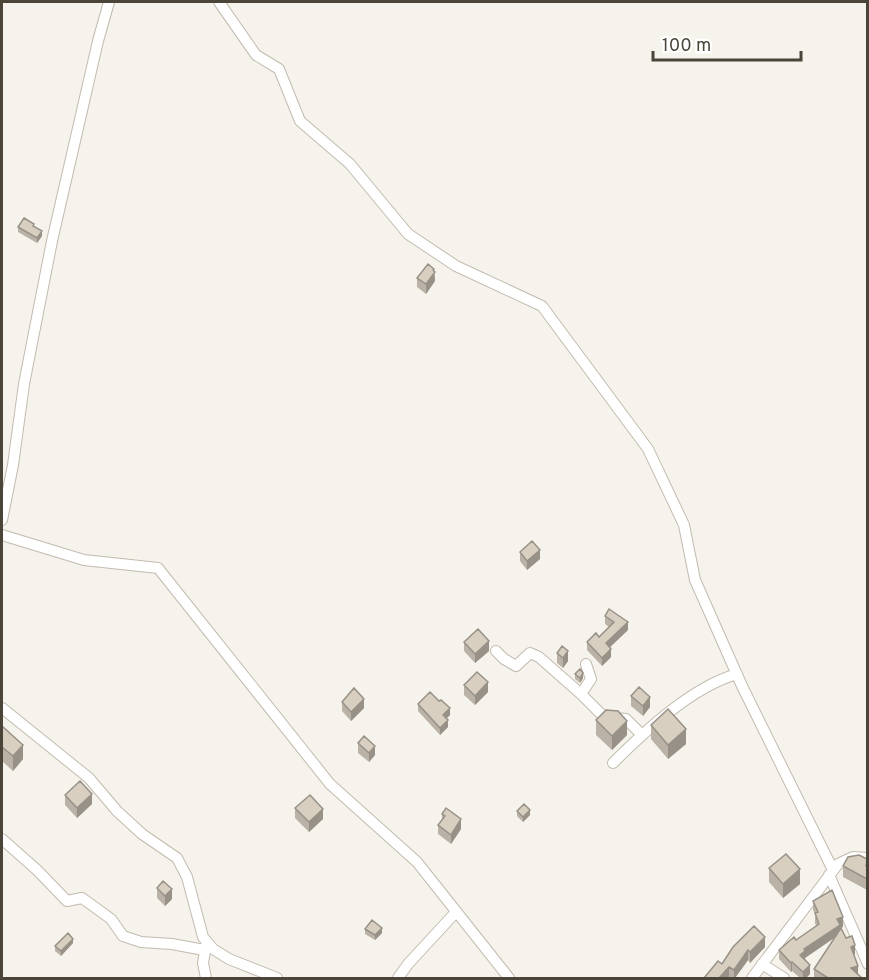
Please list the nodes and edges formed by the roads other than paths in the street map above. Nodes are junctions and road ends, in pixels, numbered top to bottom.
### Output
1 (109, 2) edge
2 (219, 2) edge
3 (2, 520) edge
4 (2, 535) edge
5 (496, 651) dead end
6 (586, 664) dead end
7 (737, 674) junction
8 (581, 694) junction
9 (2, 708) edge
10 (642, 735) junction
11 (613, 763) dead end
12 (2, 839) edge
13 (867, 858) edge
14 (831, 873) junction
15 (456, 912) junction
16 (205, 946) junction
17 (762, 964) junction
18 (867, 964) edge
19 (206, 978) edge
20 (277, 978) edge
21 (398, 978) edge
22 (509, 978) edge
23 (752, 978) edge
24 (784, 978) edge

1 - 3 street
2 - 7 street
4 - 15 street
5 - 8 street
6 - 8 street
7 - 10 street
7 - 14 street
8 - 10 street
9 - 16 street
10 - 11 street
12 - 16 street
13 - 14 street
14 - 17 street
14 - 18 street
15 - 21 street
15 - 22 street
16 - 19 street
16 - 20 street
17 - 23 street
17 - 24 street

